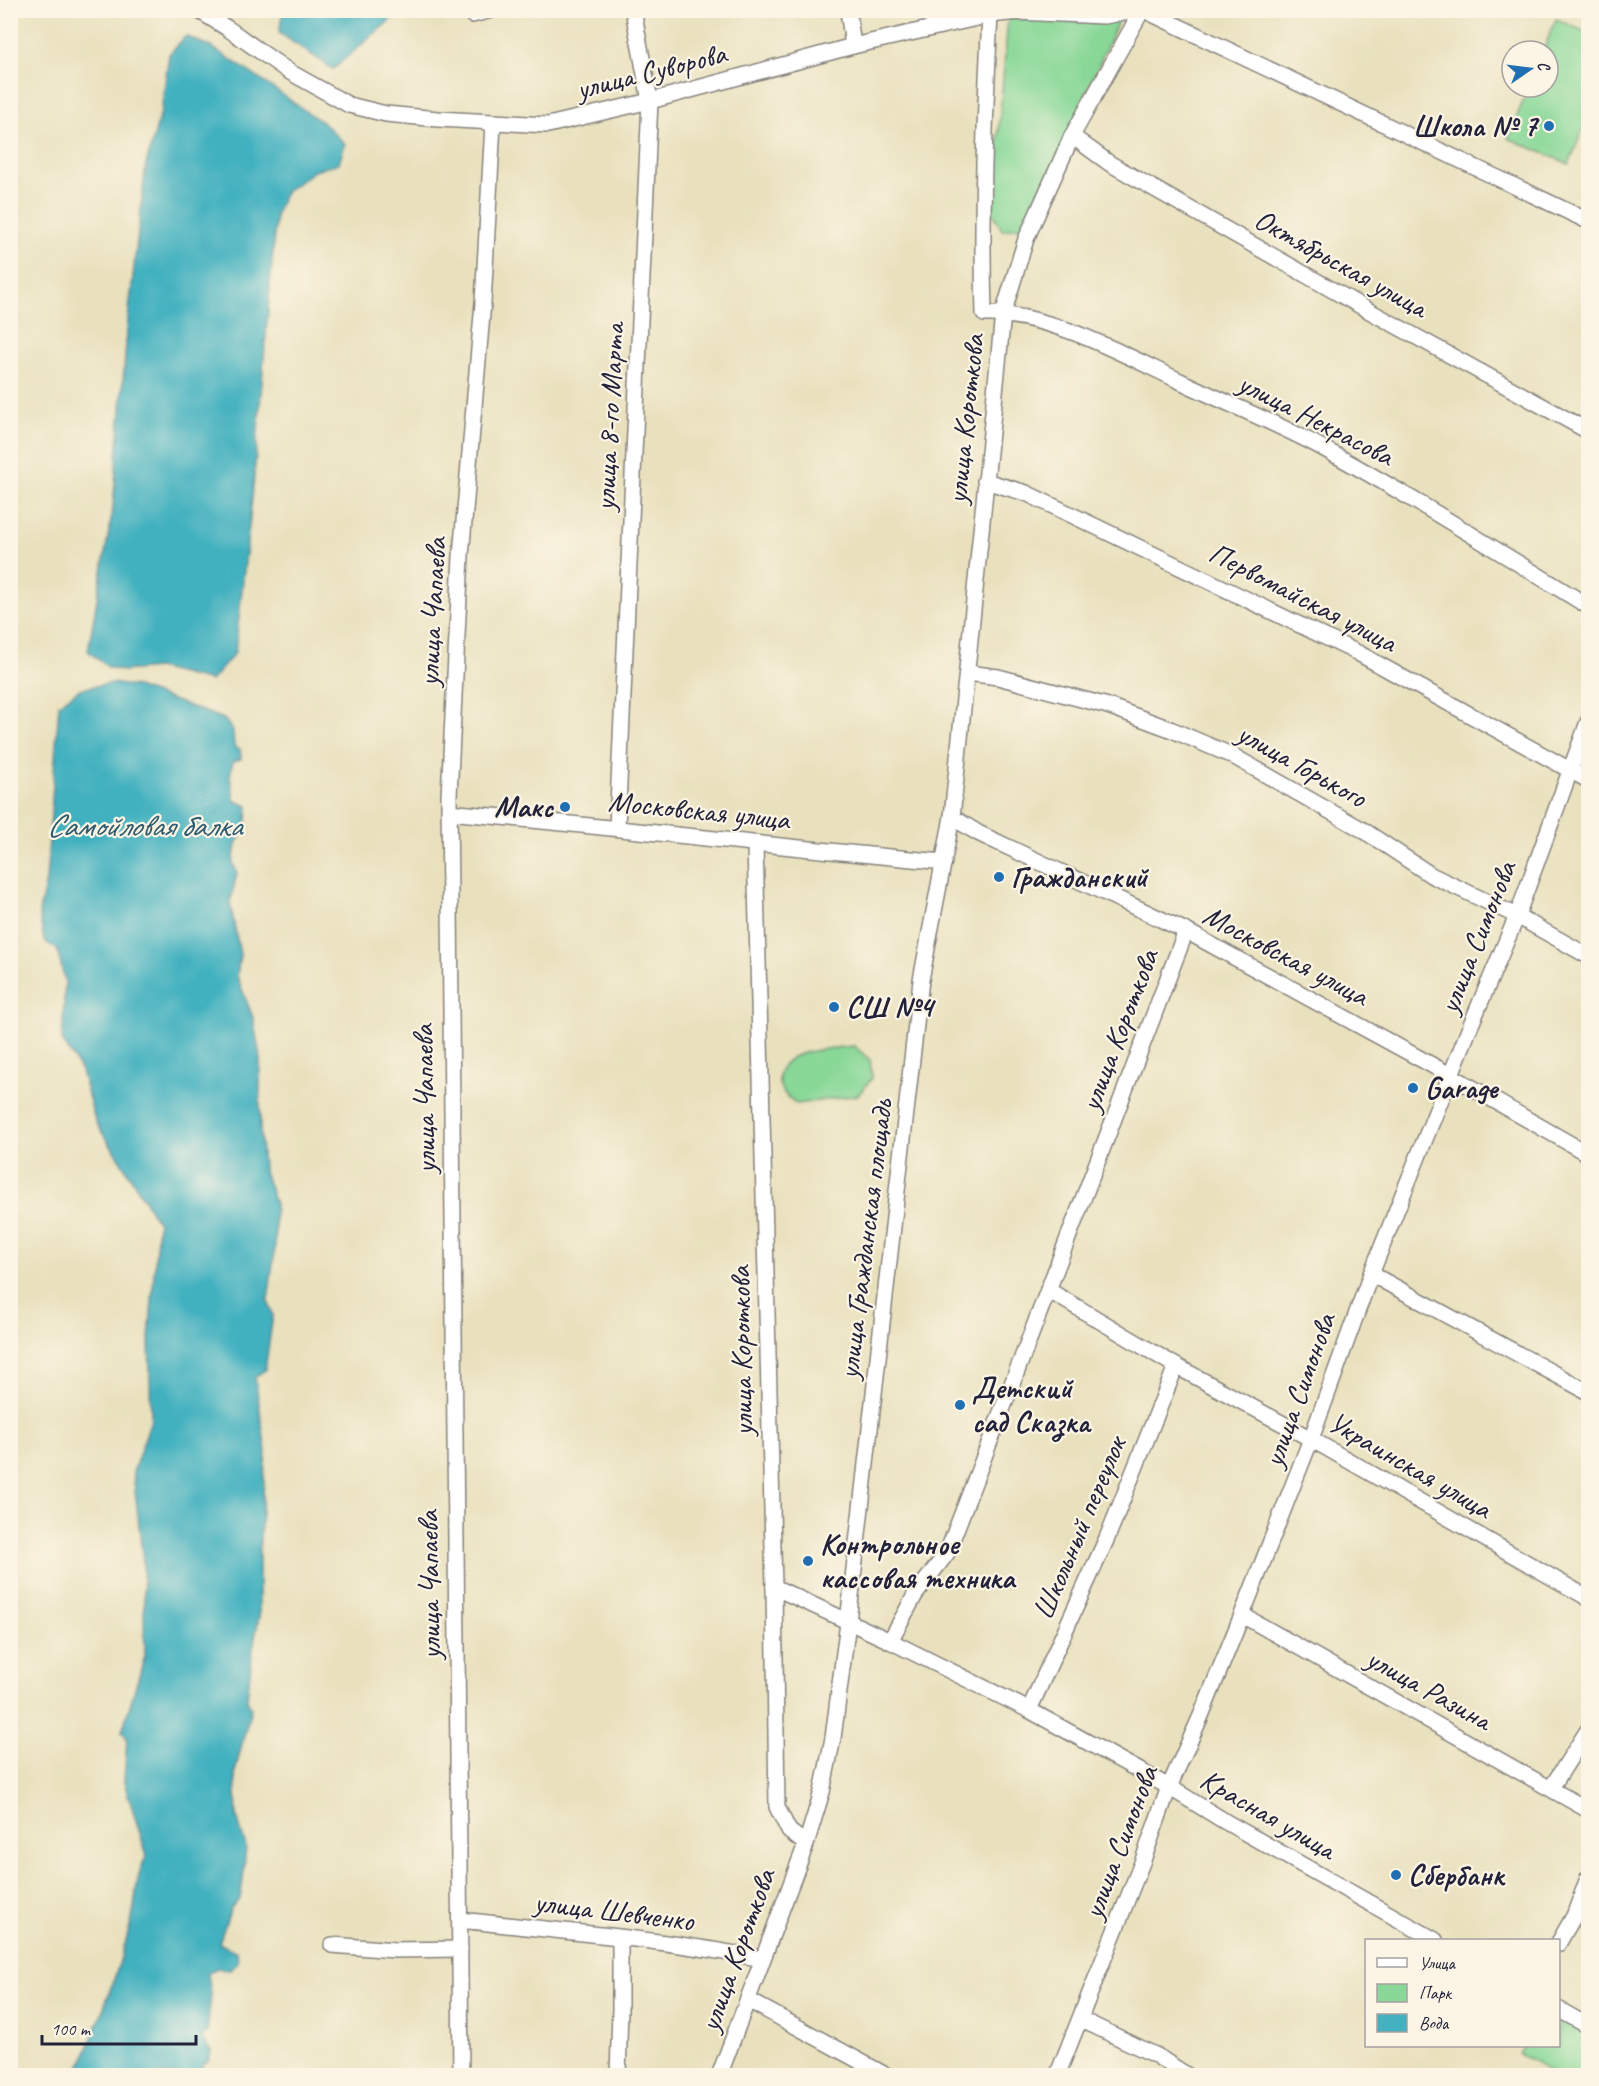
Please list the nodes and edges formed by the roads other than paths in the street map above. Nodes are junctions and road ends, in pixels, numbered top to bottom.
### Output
1 (198, 10) edge
2 (491, 10) edge
3 (633, 10) edge
4 (848, 10) edge
5 (1141, 10) edge
6 (1018, 11) edge
7 (472, 15) dead end
8 (990, 15) junction
9 (853, 46) junction
10 (650, 101) junction
11 (493, 124) junction
12 (1072, 136) junction
13 (1588, 221) edge
14 (1003, 314) junction
15 (1588, 431) edge
16 (985, 481) junction
17 (1588, 606) edge
18 (968, 673) junction
19 (1588, 722) edge
20 (1572, 770) junction
21 (1588, 780) edge
22 (449, 812) junction
23 (952, 817) junction
24 (617, 827) junction
25 (755, 844) junction
26 (944, 862) junction
27 (1517, 916) junction
28 (1186, 931) junction
29 (1588, 956) edge
30 (1450, 1075) junction
31 (1588, 1154) edge
32 (1371, 1274) junction
33 (1048, 1290) junction
34 (1176, 1366) junction
35 (1588, 1392) edge
36 (1311, 1439) junction
37 (774, 1587) junction
38 (1588, 1598) edge
39 (1242, 1615) junction
40 (848, 1622) junction
41 (890, 1641) junction
42 (1029, 1710) junction
43 (1588, 1730) edge
44 (1169, 1787) junction
45 (1551, 1788) junction
46 (1588, 1810) edge
47 (806, 1844) junction
48 (1588, 1878) edge
49 (460, 1920) junction
50 (620, 1938) junction
51 (1432, 1939) edge
52 (1560, 1940) edge
53 (332, 1946) dead end
54 (460, 1949) junction
55 (762, 1959) junction
56 (748, 2000) junction
57 (1560, 2010) edge
58 (1080, 2019) junction
59 (1588, 2026) edge
60 (461, 2076) edge
61 (618, 2076) edge
62 (719, 2076) edge
63 (887, 2076) edge
64 (1057, 2076) edge
65 (1188, 2076) edge

1 - 11 street, улица Суворова
2 - 7 street
3 - 10 street, улица 8-го Марта
4 - 9 street
5 - 6 street, улица Суворова
5 - 12 street, улица Короткова
5 - 13 street
6 - 8 street, улица Суворова
8 - 9 street, улица Суворова
8 - 14 street, улица Некрасова
9 - 10 street, улица Суворова
10 - 11 street, улица Суворова
10 - 24 street, улица 8-го Марта
11 - 22 street, улица Чапаева
12 - 14 street, улица Короткова
12 - 15 street, Октябрьская улица
14 - 16 street, улица Короткова
14 - 17 street, улица Некрасова
16 - 18 street, улица Короткова
16 - 20 street, Первомайская улица
18 - 23 street, улица Короткова
18 - 27 street, улица Горького
19 - 20 street, улица Симонова
20 - 21 street, Первомайская улица
20 - 27 street, улица Симонова
22 - 24 street, Московская улица
22 - 49 street, улица Чапаева
23 - 26 street, улица Короткова
23 - 28 street, Московская улица
24 - 25 street, Московская улица
25 - 26 street, Московская улица
25 - 37 street, улица Короткова
26 - 40 street, улица Гражданская площадь
27 - 29 street, улица Горького
27 - 30 street, улица Симонова
28 - 30 street, Московская улица
28 - 33 street, улица Короткова
30 - 31 street, Московская улица
30 - 32 street, улица Симонова
32 - 35 street
32 - 36 street, улица Симонова
33 - 34 street, Украинская улица
33 - 41 street, улица Короткова
34 - 36 street, Украинская улица
34 - 42 street, Школьный переулок
36 - 38 street, Украинская улица
36 - 39 street, улица Симонова
37 - 40 street, Красная улица
37 - 47 street, улица Короткова
39 - 44 street, улица Симонова
39 - 45 street, улица Разина
40 - 41 street, Красная улица
40 - 47 street, улица Короткова
41 - 42 street, Красная улица
42 - 44 street, Красная улица
43 - 45 street
44 - 51 street, Красная улица
44 - 58 street, улица Симонова
45 - 46 street, улица Разина
47 - 55 street, улица Короткова
48 - 52 street
49 - 50 street, улица Шевченко
49 - 54 street, улица Чапаева
50 - 55 street, улица Шевченко
50 - 61 street
53 - 54 street
54 - 60 street, улица Чапаева
55 - 56 street, улица Короткова
56 - 62 street, улица Короткова
56 - 63 street
57 - 59 street
58 - 64 street, улица Симонова
58 - 65 street

